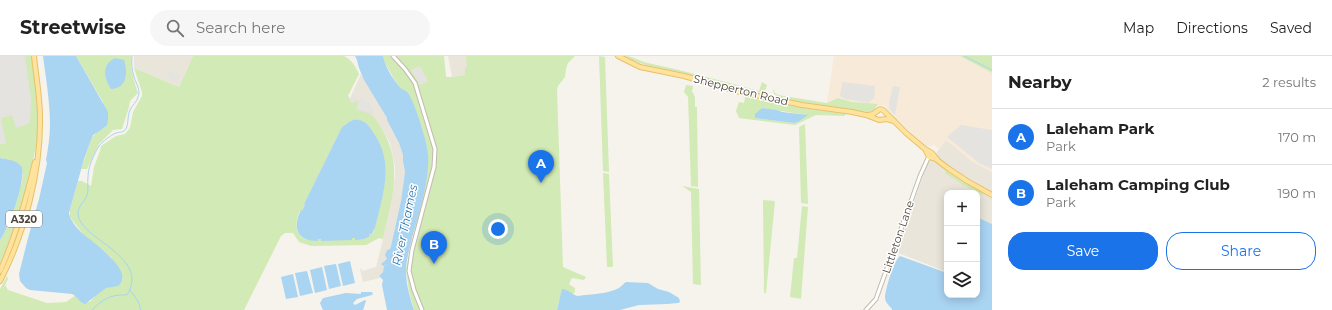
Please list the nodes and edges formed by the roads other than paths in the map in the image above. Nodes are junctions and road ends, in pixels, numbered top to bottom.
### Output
1 (34, 56) edge
2 (393, 56) edge
3 (618, 56) edge
4 (876, 112) junction
5 (886, 113) junction
6 (866, 115) junction
7 (877, 118) junction
8 (884, 119) junction
9 (894, 122) junction
10 (37, 154) junction
11 (930, 155) junction
12 (992, 196) edge
13 (0, 271) edge
14 (0, 281) edge
15 (422, 310) edge
16 (866, 310) edge

1 - 10 main road, A320
2 - 15 street
3 - 6 main road, Shepperton Road
4 - 5 main road, Shepperton Road
4 - 6 main road, Shepperton Road
4 - 7 main road
5 - 8 main road
5 - 9 main road, Shepperton Road
6 - 7 main road, Shepperton Road
7 - 8 main road, Shepperton Road
8 - 9 main road, Shepperton Road
9 - 11 main road, Shepperton Road
10 - 13 main road, A320
10 - 14 main road, A320
11 - 12 main road, Shepperton Road
11 - 16 street, Littleton Lane

